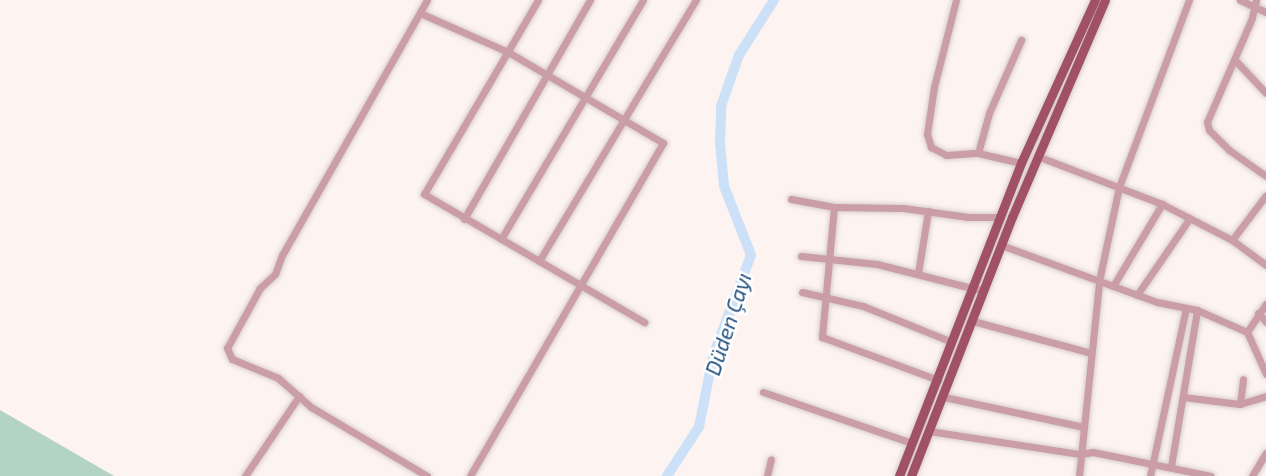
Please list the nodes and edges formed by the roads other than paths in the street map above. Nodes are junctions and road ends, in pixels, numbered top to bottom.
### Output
1 (427, 0) edge
2 (538, 0) edge
3 (590, 0) edge
4 (643, 0) edge
5 (696, 0) edge
6 (956, 0) edge
7 (1095, 0) edge
8 (1105, 0) edge
9 (1189, 0) edge
10 (1240, 0) edge
11 (1255, 2) edge
12 (1266, 12) edge
13 (420, 13) junction
14 (1022, 40) dead end
15 (508, 52) junction
16 (1234, 60) junction
17 (546, 74) junction
18 (1266, 93) edge
19 (585, 97) junction
20 (624, 120) junction
21 (978, 153) junction
22 (1037, 156) junction
23 (1021, 163) junction
24 (1266, 176) edge
25 (1119, 187) junction
26 (1266, 195) edge
27 (791, 200) dead end
28 (1162, 204) junction
29 (834, 207) junction
30 (928, 211) junction
31 (1001, 217) junction
32 (1190, 218) junction
33 (464, 219) junction
34 (501, 239) junction
35 (1232, 240) junction
36 (1001, 245) junction
37 (801, 256) dead end
38 (830, 259) junction
39 (539, 261) junction
40 (1266, 265) edge
41 (918, 273) junction
42 (1099, 281) junction
43 (580, 286) junction
44 (1113, 286) junction
45 (973, 288) junction
46 (984, 291) junction
47 (801, 292) dead end
48 (1137, 295) junction
49 (827, 297) junction
50 (1266, 304) edge
51 (1186, 308) junction
52 (1197, 310) junction
53 (1258, 314) junction
54 (973, 321) junction
55 (644, 322) dead end
56 (1266, 322) edge
57 (1247, 332) junction
58 (952, 342) junction
59 (1092, 353) junction
60 (1266, 374) edge
61 (1243, 379) dead end
62 (938, 380) junction
63 (763, 392) dead end
64 (298, 396) junction
65 (1266, 396) edge
66 (944, 397) junction
67 (1183, 397) junction
68 (1240, 404) junction
69 (1084, 427) junction
70 (929, 431) junction
71 (912, 443) junction
72 (1266, 453) edge
73 (1080, 454) junction
74 (771, 459) dead end
75 (1154, 462) junction
76 (1171, 466) junction
77 (245, 476) edge
78 (427, 476) edge
79 (470, 476) edge
80 (767, 476) edge
81 (899, 476) edge
82 (910, 476) edge
83 (1079, 476) edge
84 (1149, 476) edge
85 (1211, 476) edge
86 (1252, 476) edge

1 - 13 street
2 - 15 street
3 - 17 street
4 - 19 street
5 - 20 street
6 - 21 street
7 - 23 main road
8 - 22 main road
9 - 25 street
10 - 11 street
11 - 12 street
11 - 16 street
13 - 15 street
13 - 64 street
14 - 21 street
15 - 17 street
15 - 33 street
16 - 18 street
16 - 24 street
17 - 19 street
17 - 33 street
19 - 20 street
19 - 34 street
20 - 39 street
20 - 43 street
21 - 23 street
22 - 25 street
22 - 36 main road
23 - 31 main road
25 - 28 street
25 - 42 street
26 - 35 street
27 - 29 street
28 - 32 street
28 - 44 street
29 - 30 street
29 - 38 street
30 - 31 street
30 - 41 street
31 - 45 main road
32 - 35 street
32 - 48 street
33 - 34 street
34 - 39 street
35 - 40 street
36 - 42 street
36 - 46 main road
37 - 38 street
38 - 41 street
38 - 49 street
39 - 43 street
41 - 45 street
42 - 44 street
42 - 59 street
43 - 55 street
43 - 79 street
44 - 48 street
45 - 46 street
45 - 58 main road
46 - 54 main road
47 - 49 street
48 - 51 street
49 - 58 street
49 - 62 street
50 - 53 street
51 - 52 street
51 - 75 street
52 - 57 street
52 - 67 street
53 - 56 street
53 - 57 street
54 - 59 street
54 - 66 main road
57 - 60 street
58 - 62 main road
59 - 69 street
61 - 68 street
62 - 71 main road
63 - 71 street
64 - 77 street
64 - 78 street
65 - 68 street
66 - 69 street
66 - 70 main road
67 - 68 street
67 - 76 street
69 - 73 street
70 - 73 street
70 - 82 main road
71 - 81 main road
72 - 86 street
73 - 75 street
73 - 83 street
74 - 80 street
75 - 76 street
75 - 84 street
76 - 85 street

